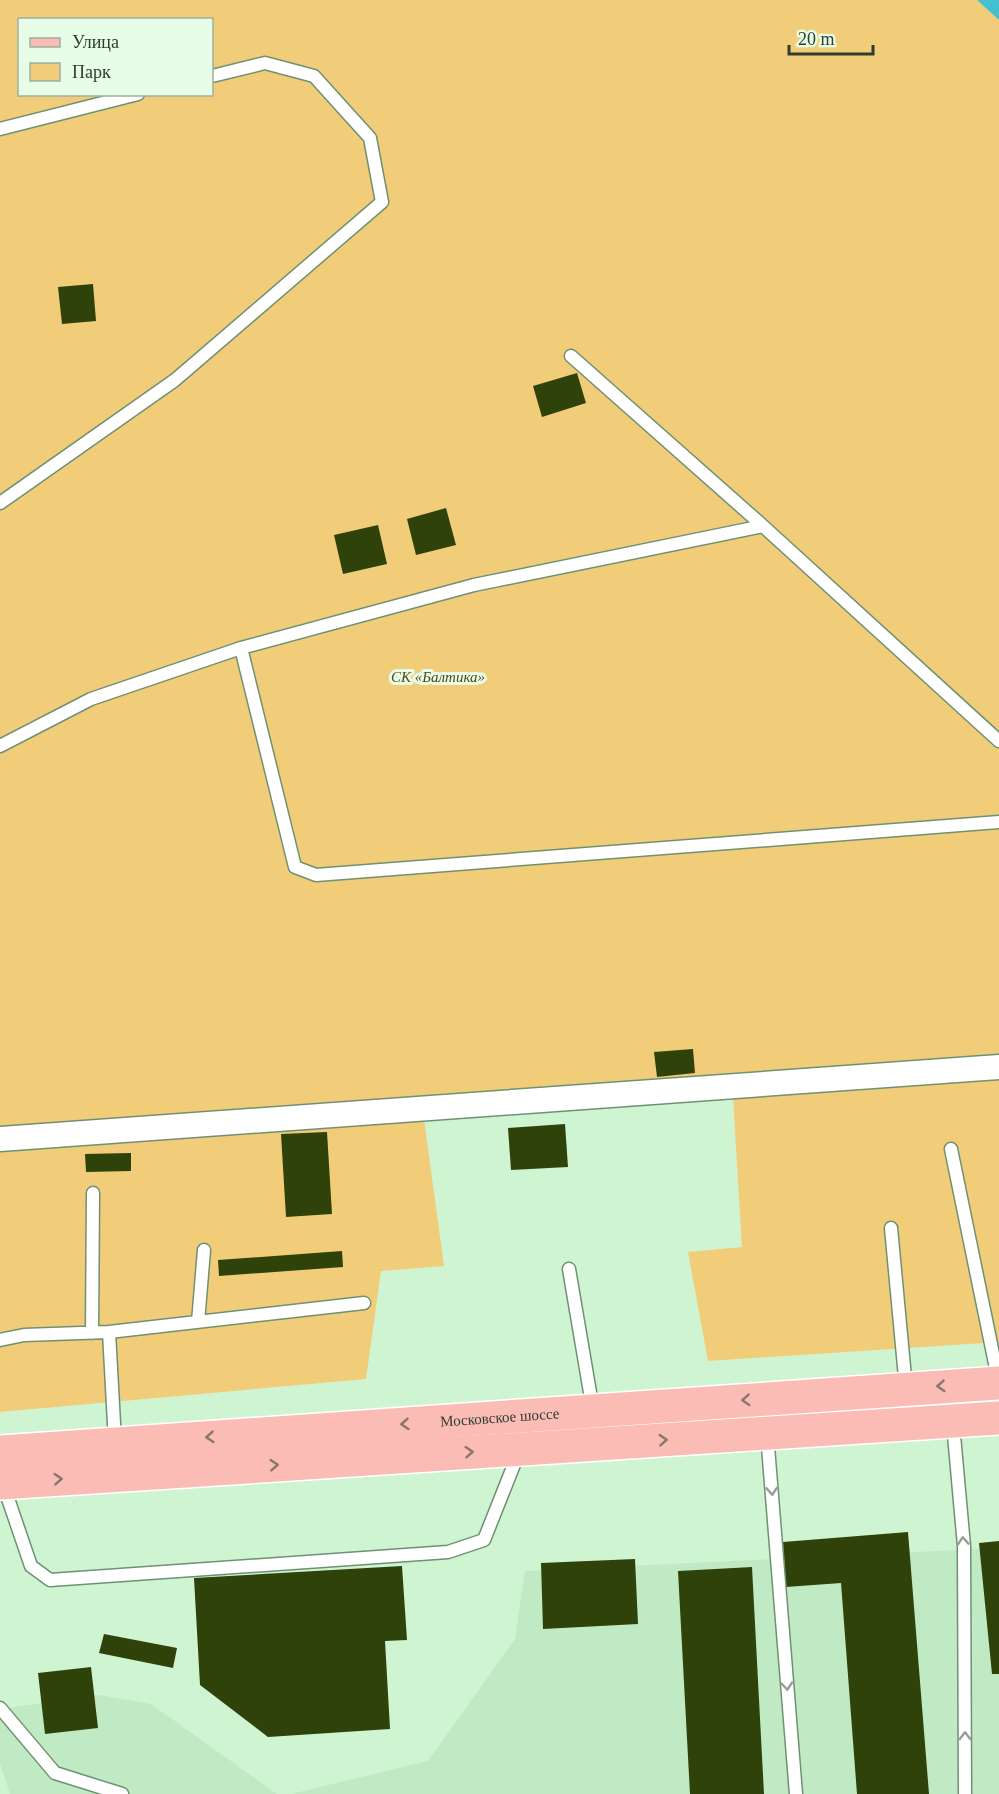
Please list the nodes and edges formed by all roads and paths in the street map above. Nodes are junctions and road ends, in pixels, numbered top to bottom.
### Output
1 (213, 76) edge
2 (130, 96) edge
3 (0, 129) edge
4 (571, 356) dead end
5 (0, 503) edge
6 (763, 526) junction
7 (241, 648) junction
8 (999, 741) edge
9 (0, 746) edge
10 (999, 822) edge
11 (999, 1067) edge
12 (0, 1139) edge
13 (951, 1149) dead end
14 (93, 1193) dead end
15 (891, 1228) dead end
16 (204, 1250) dead end
17 (569, 1269) dead end
18 (364, 1303) dead end
19 (198, 1322) junction
20 (109, 1332) junction
21 (92, 1333) junction
22 (0, 1340) edge
23 (999, 1383) edge
24 (906, 1389) junction
25 (593, 1411) junction
26 (999, 1418) edge
27 (952, 1421) junction
28 (767, 1433) junction
29 (115, 1444) junction
30 (520, 1449) junction
31 (1, 1472) edge
32 (0, 1708) edge
33 (122, 1794) edge
34 (796, 1794) edge
35 (965, 1794) edge

1 - 5 lane
2 - 3 lane
4 - 6 lane
6 - 7 lane
6 - 8 lane
7 - 9 lane
7 - 10 lane
11 - 12 street
13 - 23 lane
14 - 21 lane
15 - 24 lane
16 - 19 lane
17 - 25 lane
18 - 19 lane
19 - 20 lane
20 - 21 lane
20 - 29 lane
21 - 22 lane
23 -> 24 main road, Московское шоссе
24 -> 25 main road, Московское шоссе
25 -> 29 main road, Московское шоссе
26 - 27 main road
27 - 28 main road
35 -> 27 lane
30 -> 28 main road
28 -> 34 lane
29 - 31 main road, Московское шоссе
31 -> 30 main road
30 - 31 lane
32 - 33 lane

